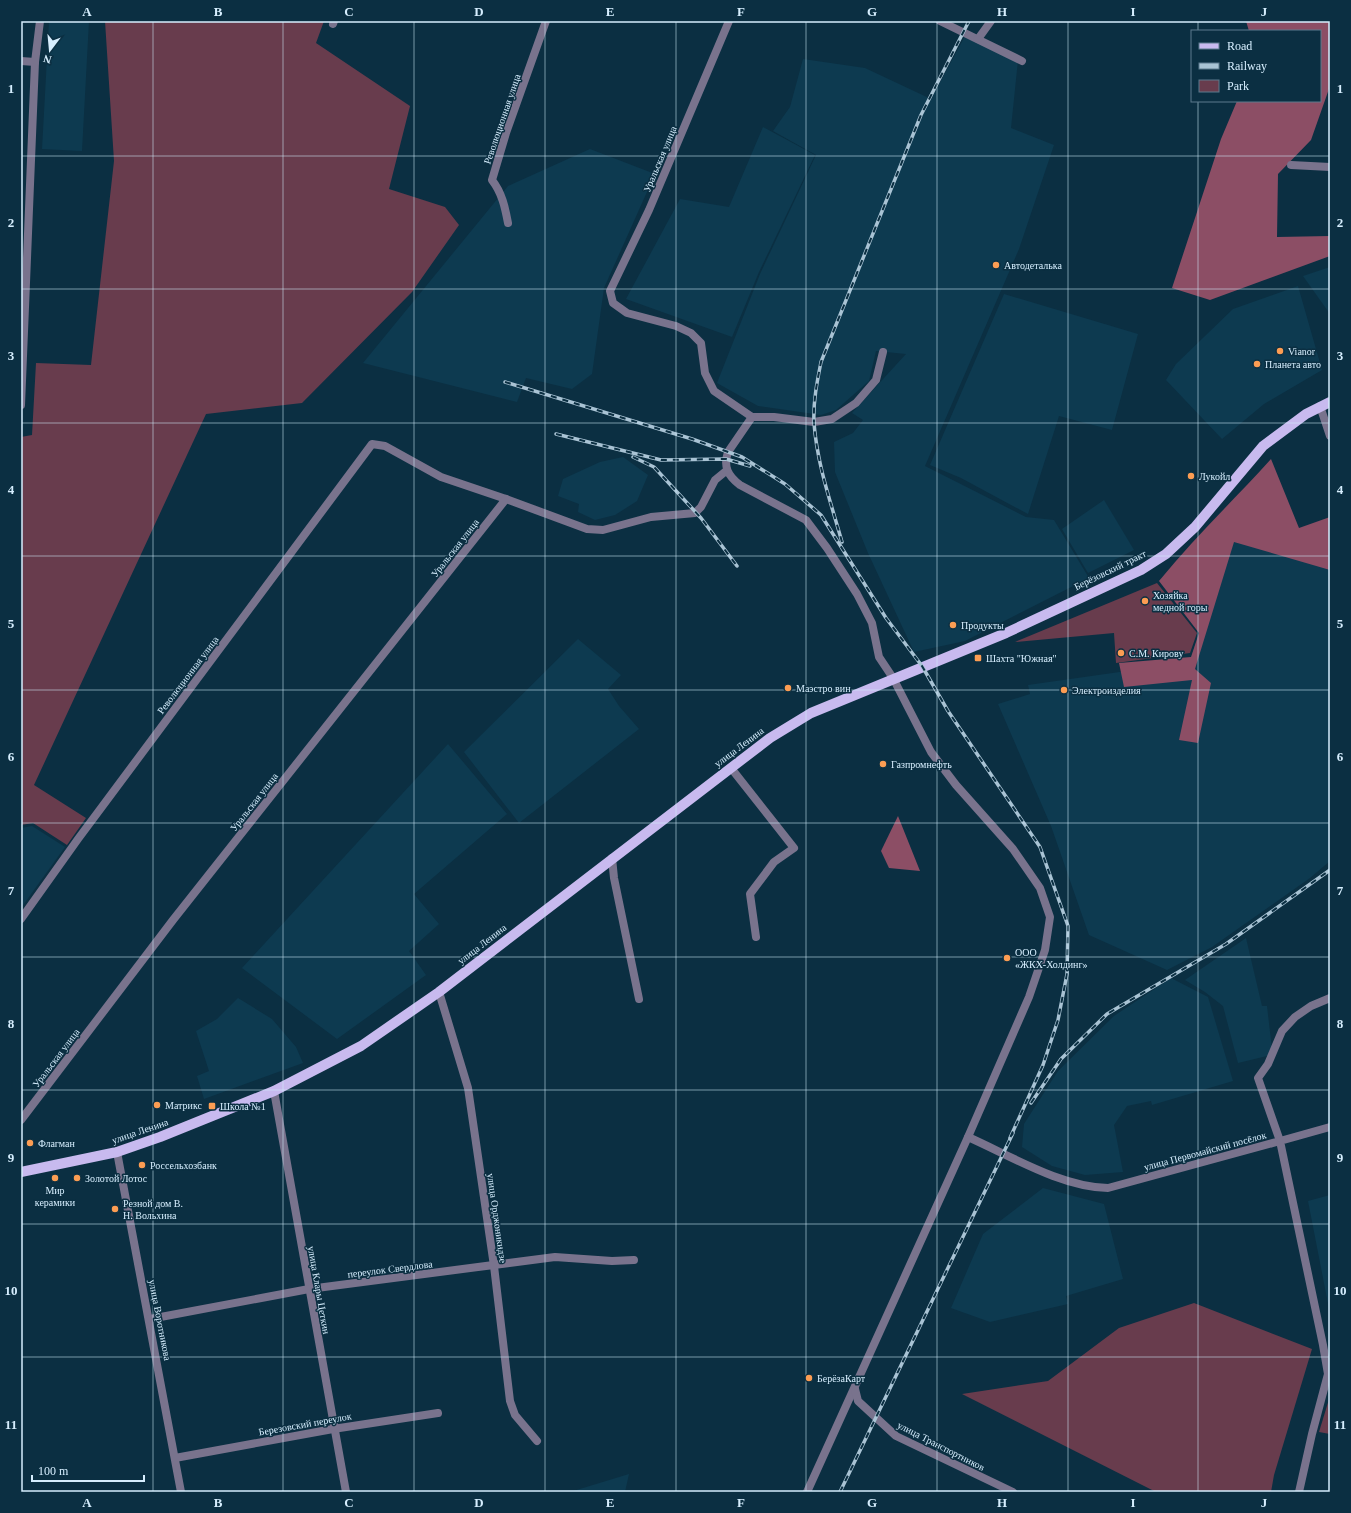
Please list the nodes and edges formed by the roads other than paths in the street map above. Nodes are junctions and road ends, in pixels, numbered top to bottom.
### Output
1 (40, 21) edge
2 (546, 21) edge
3 (729, 21) edge
4 (940, 21) edge
5 (991, 21) edge
6 (978, 39) junction
7 (21, 60) edge
8 (1022, 60) dead end
9 (35, 62) junction
10 (1292, 165) dead end
11 (1330, 167) edge
12 (508, 223) dead end
13 (883, 352) dead end
14 (1330, 402) edge
15 (21, 405) edge
16 (1320, 406) junction
17 (752, 417) junction
18 (1330, 436) edge
19 (726, 471) junction
20 (506, 499) junction
21 (922, 666) joint
22 (893, 678) junction
23 (731, 768) junction
24 (612, 858) junction
25 (21, 919) edge
26 (756, 937) dead end
27 (439, 992) junction
28 (1330, 998) edge
29 (638, 999) dead end
30 (274, 1091) junction
31 (21, 1120) edge
32 (1330, 1128) edge
33 (968, 1137) junction
34 (1280, 1141) junction
35 (117, 1152) junction
36 (21, 1172) edge
37 (634, 1260) dead end
38 (494, 1266) junction
39 (309, 1289) junction
40 (150, 1319) junction
41 (855, 1389) junction
42 (438, 1413) dead end
43 (333, 1429) junction
44 (537, 1441) dead end
45 (175, 1458) junction
46 (181, 1492) edge
47 (346, 1492) edge
48 (806, 1492) edge
49 (1013, 1492) edge
50 (1299, 1492) edge

1 - 9 street
2 - 12 street, Революционная улица
3 - 17 street, Уральская улица
4 - 6 street
5 - 6 street
6 - 8 street
7 - 9 street
9 - 15 street
10 - 11 street
13 - 17 street
14 - 16 main road, Берёзовский тракт
16 - 18 street
16 - 21 main road, Берёзовский тракт
17 - 19 street
19 - 20 street
19 - 22 street
20 - 25 street, Революционная улица
20 - 31 street, Уральская улица
21 - 22 main road, улица Ленина
22 - 23 main road, улица Ленина
22 - 33 street
23 - 24 main road, улица Ленина
23 - 26 street
24 - 27 main road, улица Ленина
24 - 29 street
27 - 30 main road, улица Ленина
27 - 38 street, улица Орджоникидзе
28 - 34 street, улица Первомайский посёлок
30 - 35 main road, улица Ленина
30 - 39 street, улица Клары Цеткин
32 - 34 street
33 - 34 street, улица Первомайский посёлок
33 - 41 street
34 - 50 street
35 - 36 main road, улица Ленина
35 - 40 street, улица Воротникова
37 - 38 street, переулок Свердлова
38 - 39 street, переулок Свердлова
38 - 44 street, улица Орджоникидзе
39 - 40 street, переулок Свердлова
39 - 43 street, улица Клары Цеткин
40 - 45 street, улица Воротникова
41 - 48 street
41 - 49 street, улица Транспортников
42 - 43 street, Березовский переулок
43 - 45 street, Березовский переулок
43 - 47 street, улица Клары Цеткин
45 - 46 street, улица Воротникова

